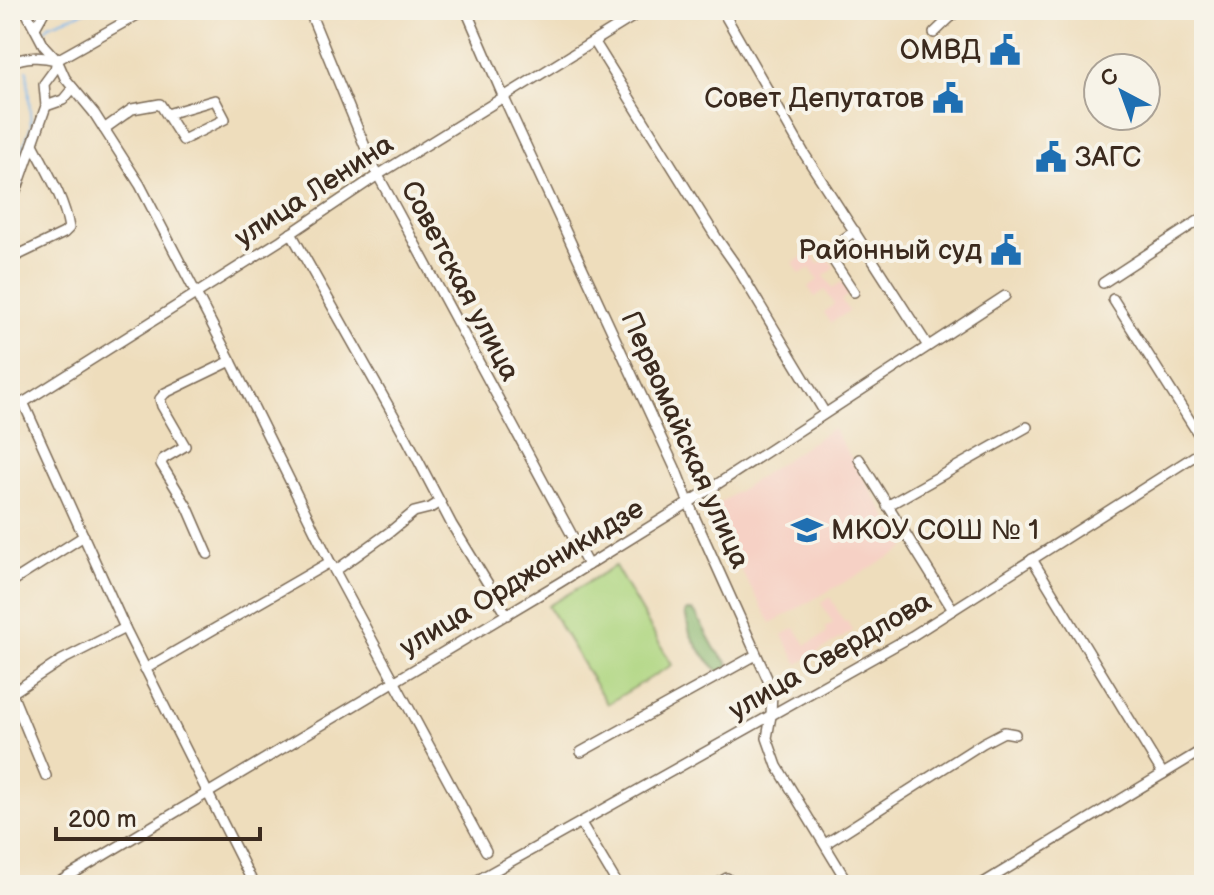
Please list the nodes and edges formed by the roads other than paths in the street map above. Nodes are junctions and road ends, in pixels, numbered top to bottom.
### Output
1 (25, 10) edge
2 (45, 10) edge
3 (146, 10) edge
4 (309, 10) edge
5 (466, 10) edge
6 (644, 10) edge
7 (722, 10) edge
8 (958, 10) edge
9 (35, 28) junction
10 (934, 33) dead end
11 (594, 41) junction
12 (57, 60) junction
13 (10, 63) edge
14 (73, 88) junction
15 (504, 98) junction
16 (46, 106) junction
17 (167, 114) junction
18 (104, 129) junction
19 (33, 144) junction
20 (378, 175) junction
21 (10, 203) edge
22 (1204, 217) edge
23 (855, 231) junction
24 (291, 233) junction
25 (10, 259) edge
26 (1103, 283) dead end
27 (854, 292) dead end
28 (195, 293) junction
29 (1005, 296) dead end
30 (1113, 299) dead end
31 (928, 346) junction
32 (231, 361) junction
33 (23, 402) junction
34 (10, 411) edge
35 (825, 413) junction
36 (1027, 427) dead end
37 (1204, 443) edge
38 (1204, 450) edge
39 (859, 459) dead end
40 (440, 502) junction
41 (690, 502) junction
42 (887, 506) junction
43 (84, 536) junction
44 (208, 554) dead end
45 (1032, 559) junction
46 (588, 565) junction
47 (332, 566) junction
48 (10, 583) edge
49 (953, 610) junction
50 (507, 615) junction
51 (125, 628) junction
52 (756, 655) junction
53 (145, 669) junction
54 (394, 681) junction
55 (11, 691) edge
56 (771, 716) junction
57 (1015, 734) dead end
58 (1204, 749) edge
59 (581, 752) dead end
60 (1163, 774) junction
61 (46, 776) dead end
62 (208, 793) junction
63 (581, 823) junction
64 (825, 844) junction
65 (486, 851) dead end
66 (727, 878) dead end
67 (54, 885) edge
68 (254, 885) edge
69 (469, 885) edge
70 (618, 885) edge
71 (715, 885) edge
72 (849, 885) edge
73 (980, 885) edge

1 - 9 street
2 - 9 street
3 - 12 street
4 - 20 street, Советская улица
5 - 15 street, Первомайская улица
6 - 11 street, улица Ленина
7 - 23 street
8 - 10 street
9 - 12 street
11 - 15 street, улица Ленина
11 - 35 street
12 - 13 street
12 - 14 street
12 - 16 street
14 - 16 street
14 - 18 street
15 - 20 street, улица Ленина
15 - 41 street, Первомайская улица
16 - 19 street
17 - 17 street
17 - 18 street
18 - 28 street
19 - 21 street
19 - 25 street
20 - 24 street, улица Ленина
20 - 46 street, Советская улица
22 - 26 street
23 - 27 street
23 - 31 street
24 - 28 street, улица Ленина
24 - 40 street
28 - 32 street
28 - 33 street, улица Ленина
29 - 31 street, улица Орджоникидзе
30 - 37 street
31 - 35 street, улица Орджоникидзе
32 - 44 street
32 - 47 street
33 - 34 street, улица Ленина
33 - 43 street
35 - 41 street, улица Орджоникидзе
36 - 42 street
38 - 45 street, улица Свердлова
39 - 42 street
40 - 47 street
40 - 50 street
41 - 46 street, улица Орджоникидзе
41 - 52 street, Первомайская улица
42 - 49 street
43 - 48 street
43 - 51 street
45 - 49 street, улица Свердлова
45 - 60 street
46 - 50 street, улица Орджоникидзе
47 - 53 street
47 - 54 street
49 - 56 street, улица Свердлова
50 - 54 street, улица Орджоникидзе
51 - 53 street
51 - 55 street
52 - 56 street, Первомайская улица
52 - 59 street
53 - 62 street
54 - 62 street, улица Орджоникидзе
54 - 65 street
55 - 61 street
56 - 63 street, улица Свердлова
56 - 64 street, Первомайская улица
57 - 64 street
58 - 60 street
60 - 73 street
62 - 67 street, улица Орджоникидзе
62 - 68 street
63 - 69 street, улица Свердлова
63 - 70 street
64 - 72 street, Первомайская улица
66 - 71 street

